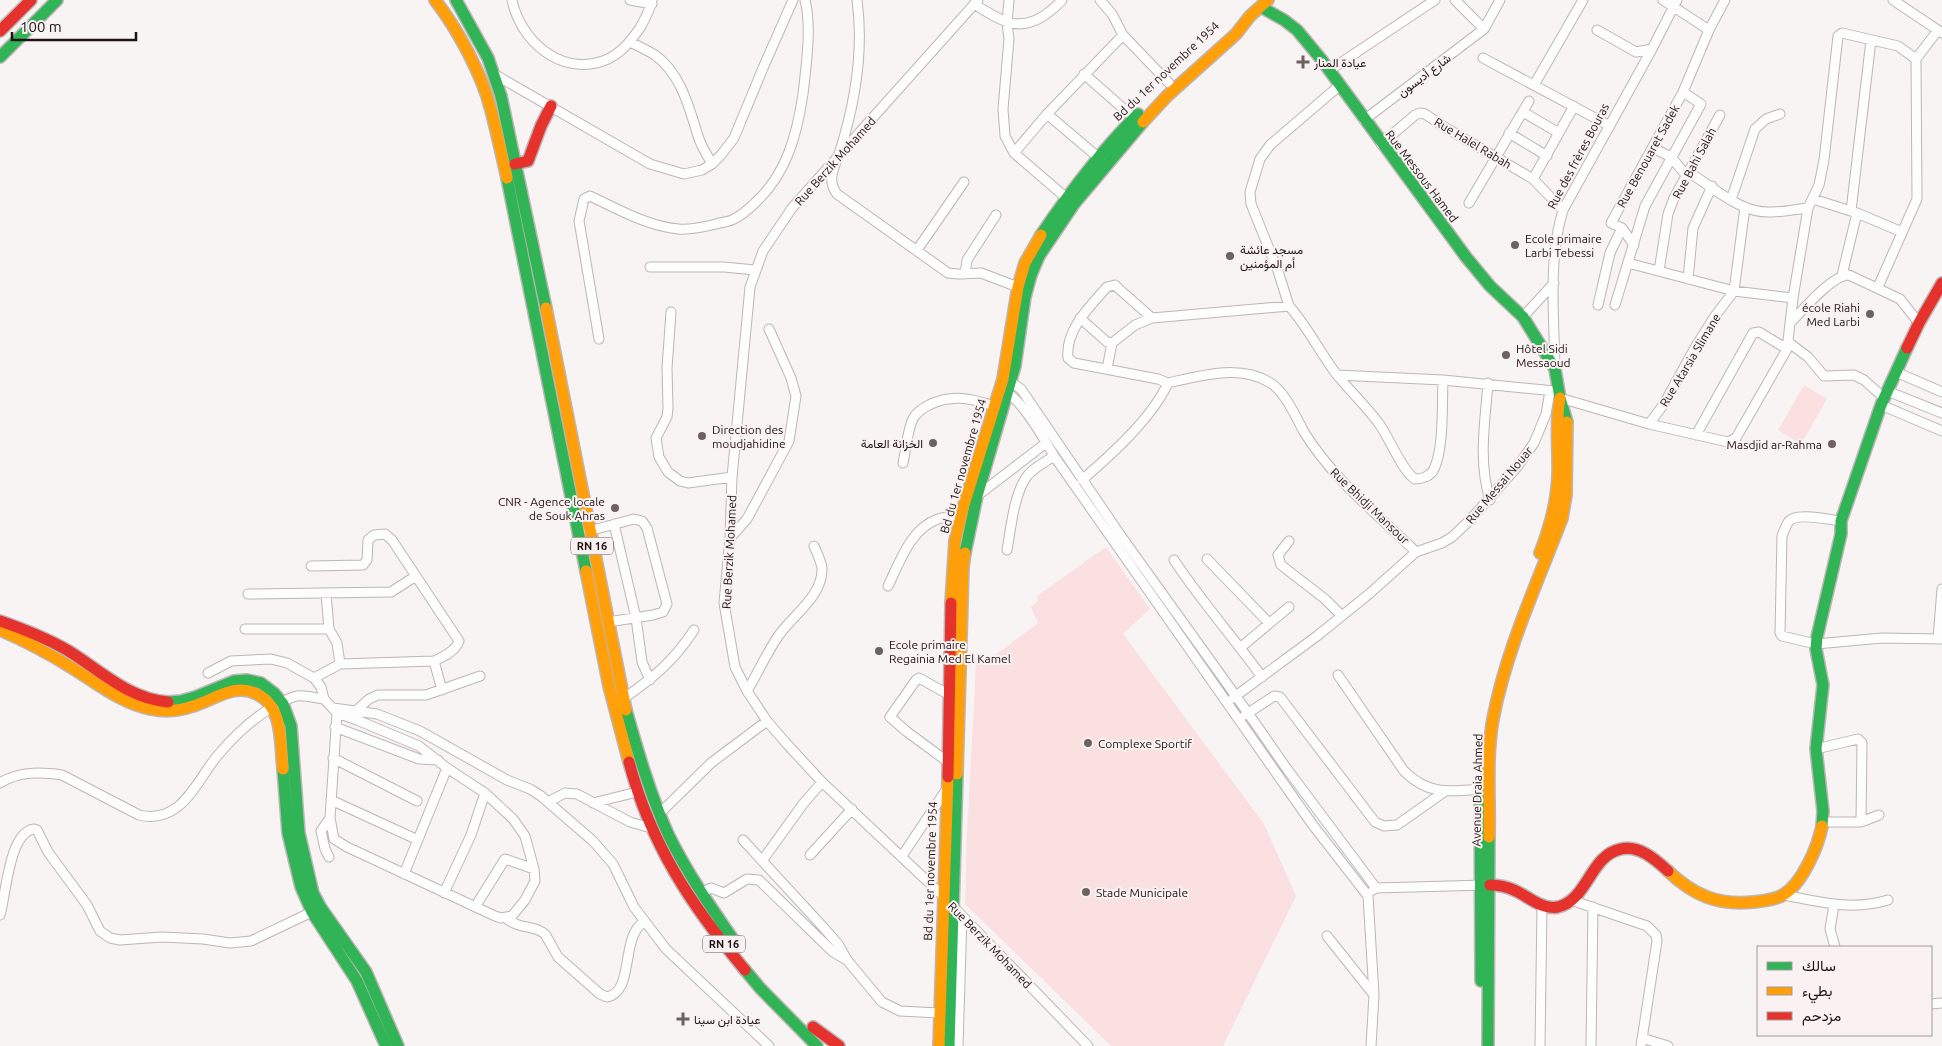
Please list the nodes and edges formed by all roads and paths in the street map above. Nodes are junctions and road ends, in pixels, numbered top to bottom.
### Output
1 (31, 0) edge
2 (57, 0) edge
3 (436, 0) edge
4 (456, 0) edge
5 (512, 0) edge
6 (630, 0) edge
7 (793, 0) edge
8 (805, 0) edge
9 (857, 0) edge
10 (1009, 0) edge
11 (1062, 0) edge
12 (1100, 0) edge
13 (1435, 0) edge
14 (1455, 0) edge
15 (1500, 0) edge
16 (1583, 0) edge
17 (1663, 0) edge
18 (1725, 0) edge
19 (1893, 0) edge
20 (652, 2) edge
21 (976, 2) edge
22 (1264, 4) edge
23 (1675, 4) edge
24 (1250, 16) junction
25 (1007, 23) junction
26 (1484, 29) junction
27 (1597, 30) dead end
28 (1709, 30) junction
29 (0, 32) edge
30 (1940, 32) edge
31 (1123, 35) junction
32 (1871, 40) junction
33 (630, 42) junction
34 (1652, 49) junction
35 (0, 57) edge
36 (1483, 58) dead end
37 (1916, 59) junction
38 (1330, 70) junction
39 (494, 74) junction
40 (1084, 74) junction
41 (1169, 83) junction
42 (1534, 85) junction
43 (1340, 86) junction
44 (1683, 91) junction
45 (1529, 101) dead end
46 (552, 106) junction
47 (1574, 106) junction
48 (1523, 112) junction
49 (1047, 114) junction
50 (1780, 114) dead end
51 (1720, 115) dead end
52 (1134, 118) junction
53 (1364, 120) junction
54 (1610, 126) junction
55 (1559, 133) junction
56 (1509, 134) junction
57 (1381, 144) junction
58 (1653, 148) junction
59 (1014, 153) junction
60 (839, 154) junction
61 (1547, 156) junction
62 (1671, 156) junction
63 (1495, 157) junction
64 (1099, 158) junction
65 (515, 164) junction
66 (712, 164) junction
67 (1687, 174) junction
68 (1533, 179) junction
69 (964, 182) dead end
70 (1712, 186) junction
71 (1813, 199) junction
72 (1731, 200) junction
73 (1070, 201) junction
74 (1469, 203) dead end
75 (1745, 207) junction
76 (1808, 208) junction
77 (1562, 210) junction
78 (1854, 212) junction
79 (996, 215) dead end
80 (1622, 228) junction
81 (1902, 232) junction
82 (1634, 245) junction
83 (917, 250) junction
84 (1628, 263) junction
85 (650, 268) dead end
86 (755, 270) junction
87 (1660, 271) junction
88 (965, 274) junction
89 (1842, 275) junction
90 (1688, 279) junction
91 (1554, 283) junction
92 (1942, 283) edge
93 (1018, 287) junction
94 (1878, 287) junction
95 (1734, 291) junction
96 (1793, 298) junction
97 (1614, 305) dead end
98 (1289, 306) junction
99 (1598, 306) dead end
100 (671, 312) dead end
101 (1523, 317) junction
102 (1080, 318) junction
103 (1152, 318) junction
104 (1791, 322) junction
105 (1920, 323) junction
106 (769, 329) dead end
107 (599, 339) dead end
108 (1112, 343) junction
109 (1788, 346) junction
110 (1107, 369) junction
111 (1555, 369) junction
112 (1896, 372) junction
113 (1337, 375) junction
114 (1443, 380) junction
115 (1168, 383) junction
116 (1488, 383) junction
117 (1005, 386) junction
118 (1942, 392) edge
119 (1556, 393) junction
120 (1884, 398) junction
121 (994, 406) junction
122 (1942, 413) edge
123 (1649, 424) junction
124 (1942, 431) edge
125 (1696, 435) junction
126 (1046, 443) junction
127 (1054, 456) junction
128 (903, 463) dead end
129 (732, 477) junction
130 (1082, 480) junction
131 (977, 496) junction
132 (1490, 500) junction
133 (962, 511) junction
134 (1841, 521) junction
135 (614, 524) junction
136 (589, 531) junction
137 (730, 538) junction
138 (1288, 541) dead end
139 (814, 546) dead end
140 (1007, 550) dead end
141 (1416, 552) junction
142 (1207, 559) dead end
143 (1174, 560) dead end
144 (311, 566) dead end
145 (416, 576) junction
146 (888, 586) dead end
147 (1531, 586) junction
148 (1942, 589) edge
149 (326, 593) junction
150 (248, 594) dead end
151 (1289, 607) dead end
152 (1342, 616) junction
153 (636, 618) junction
154 (0, 621) edge
155 (608, 622) junction
156 (1269, 624) junction
157 (245, 629) dead end
158 (0, 630) edge
159 (329, 630) junction
160 (694, 630) dead end
161 (1940, 639) edge
162 (1816, 644) junction
163 (1240, 648) junction
164 (434, 661) junction
165 (340, 664) junction
166 (208, 673) dead end
167 (1338, 675) dead end
168 (480, 676) dead end
169 (1262, 677) junction
170 (314, 678) junction
171 (650, 680) junction
172 (442, 690) junction
173 (747, 691) junction
174 (949, 695) junction
175 (1236, 696) junction
176 (324, 699) junction
177 (623, 699) junction
178 (960, 701) junction
179 (1227, 703) junction
180 (278, 704) junction
181 (334, 710) junction
182 (357, 710) junction
183 (1248, 712) junction
184 (1239, 719) junction
185 (768, 721) junction
186 (335, 727) junction
187 (1816, 749) junction
188 (333, 758) junction
189 (438, 760) junction
190 (948, 762) junction
191 (446, 768) junction
192 (822, 782) junction
193 (0, 783) edge
194 (1480, 789) junction
195 (946, 790) junction
196 (637, 792) junction
197 (1444, 792) junction
198 (485, 793) junction
199 (331, 800) junction
200 (417, 801) dead end
201 (548, 802) junction
202 (593, 803) junction
203 (852, 809) junction
204 (660, 813) junction
205 (1879, 815) dead end
206 (330, 818) junction
207 (1823, 822) junction
208 (1861, 822) junction
209 (651, 828) junction
210 (418, 840) junction
211 (743, 840) dead end
212 (810, 855) dead end
213 (902, 856) junction
214 (329, 857) dead end
215 (762, 861) junction
216 (534, 869) junction
217 (404, 874) junction
218 (1485, 885) junction
219 (1376, 888) junction
220 (444, 893) junction
221 (701, 893) junction
222 (942, 895) junction
223 (1784, 895) junction
224 (1368, 896) junction
225 (1571, 900) junction
226 (1888, 900) dead end
227 (801, 903) junction
228 (1834, 905) junction
229 (1542, 906) junction
230 (475, 907) junction
231 (1593, 907) junction
232 (316, 910) junction
233 (792, 912) junction
234 (957, 912) junction
235 (0, 915) edge
236 (506, 918) junction
237 (644, 922) junction
238 (1327, 936) dead end
239 (1835, 946) edge
240 (847, 960) junction
241 (1374, 995) junction
242 (939, 1013) junction
243 (813, 1027) junction
244 (1642, 1042) edge
245 (386, 1046) edge
246 (398, 1046) edge
247 (769, 1046) edge
248 (817, 1046) edge
249 (830, 1046) edge
250 (839, 1046) edge
251 (939, 1046) edge
252 (949, 1046) edge
253 (958, 1046) edge
254 (1088, 1046) edge
255 (1372, 1046) edge
256 (1480, 1046) edge
257 (1488, 1046) edge
258 (1540, 1046) edge
259 (1590, 1046) edge
260 (1668, 1046) edge

1 - 29 main road
2 - 35 main road
3 - 196 main road, RN 16
4 - 39 main road, RN 16
5 - 33 street
6 - 20 street
7 - 66 street
8 - 107 street
9 - 60 street
10 - 25 street
11 - 25 street
12 - 31 street
13 - 38 street
14 - 26 street
15 - 26 street
16 - 42 street
17 - 23 street
18 - 28 street, Rue Benouaret Sadek
19 - 30 street
20 - 33 street
21 - 25 street
21 - 60 street, Rue Berzik Mohamed
22 - 24 main road
22 - 38 main road, Rue Messous Hamed
23 - 28 street
23 - 34 street, Rue des frères Bouras
24 - 41 main road, Bd du 1er novembre 1954
24 - 73 main road
25 - 59 street
26 - 53 street, شارع أديسون
27 - 34 street
28 - 44 street, Rue Benouaret Sadek
30 - 37 street
31 - 40 street
31 - 41 street
32 - 37 street
32 - 71 street
32 - 78 street
33 - 66 street
34 - 54 street, Rue des frères Bouras
36 - 42 street
37 - 81 street
38 - 43 main road, Rue Messous Hamed
39 - 46 street
39 - 65 main road, RN 16
40 - 49 street
40 - 52 street
41 - 52 main road, Bd du 1er novembre 1954
42 - 47 street
43 - 53 main road, Rue Messous Hamed
43 - 98 street
44 - 58 street, Rue Benouaret Sadek
44 - 62 street
45 - 48 street
46 - 65 main road
46 - 66 street
47 - 54 street
47 - 55 street
48 - 55 street
48 - 56 street
49 - 59 street
49 - 64 street
50 - 72 street
51 - 67 street, Rue Bahi Salah
52 - 64 main road, Bd du 1er novembre 1954
53 - 57 main road, Rue Messous Hamed
54 - 77 street, Rue des frères Bouras
55 - 61 street
56 - 61 street
56 - 63 street
57 - 63 street, Rue Halel Rabah
57 - 101 main road, Rue Messous Hamed
58 - 62 street
58 - 80 street, Rue Benouaret Sadek
59 - 73 street
60 - 83 street
60 - 86 street, Rue Berzik Mohamed
61 - 68 street
62 - 67 street
62 - 82 street
63 - 68 street, Rue Halel Rabah
63 - 74 street
64 - 73 main road, Bd du 1er novembre 1954
65 - 136 main road, RN 16
67 - 70 street
67 - 87 street, Rue Bahi Salah
68 - 77 street, Rue Halel Rabah
69 - 83 street
70 - 72 street
70 - 90 street
71 - 76 street
71 - 78 street
72 - 75 street
73 - 93 main road, Bd du 1er novembre 1954
73 - 117 main road
75 - 76 street
75 - 95 street
76 - 96 street
77 - 91 street, Rue des frères Bouras
78 - 81 street
78 - 89 street
79 - 88 street
80 - 82 street
80 - 99 street, Rue Benouaret Sadek
81 - 94 street
82 - 84 street
83 - 88 street
84 - 87 street
84 - 97 street
85 - 86 street
86 - 129 street, Rue Berzik Mohamed
87 - 90 street
88 - 93 street
89 - 94 street
89 - 104 street
90 - 95 street
91 - 101 street
91 - 111 street, Rue des frères Bouras
92 - 105 main road
93 - 117 main road, Bd du 1er novembre 1954
94 - 105 street
95 - 96 street
95 - 123 street, Rue Atarsia Slimane
96 - 104 street
98 - 103 street
98 - 113 street
100 - 129 street
101 - 111 main road, Rue Messous Hamed
102 - 103 street
102 - 108 street
102 - 110 street
103 - 108 street
104 - 109 street
105 - 112 main road
106 - 137 street
108 - 110 street
109 - 120 street
109 - 125 street
109 - 125 street
110 - 115 street
111 - 119 main road, Rue des frères Bouras
112 - 118 street
112 - 120 main road
113 - 114 street
113 - 114 street
114 - 116 street
115 - 130 street
115 - 141 street, Rue Bhidji Mansour
116 - 119 street
116 - 132 street
117 - 121 main road, Bd du 1er novembre 1954
117 - 126 street
117 - 130 street
117 - 131 main road
119 - 123 street
119 - 132 street, Rue Messai Nouar
119 - 147 main road, Avenue Draia Ahmed
120 - 122 street
120 - 124 street
120 - 134 main road
121 - 128 street
121 - 133 main road, Bd du 1er novembre 1954
123 - 125 street
126 - 127 street
126 - 131 street
127 - 140 street
127 - 179 street
129 - 137 street, Rue Berzik Mohamed
130 - 175 street
131 - 133 street
131 - 178 main road
132 - 141 street, Rue Messai Nouar
133 - 146 street
133 - 174 main road, Bd du 1er novembre 1954
134 - 162 main road
134 - 162 street
135 - 136 street
135 - 153 street
135 - 153 street
136 - 155 main road, RN 16
137 - 173 street, Rue Berzik Mohamed
138 - 152 street
139 - 173 street
141 - 152 street
142 - 156 street
143 - 163 street
144 - 145 street
145 - 149 street
145 - 164 street
147 - 194 main road, Avenue Draia Ahmed
147 - 218 main road, Avenue Draia Ahmed
148 - 161 street
149 - 150 street
149 - 159 street
151 - 156 street
152 - 169 street
153 - 155 street
153 - 171 street
154 - 180 main road
155 - 177 main road, RN 16
156 - 163 street
157 - 159 street
158 - 180 main road
159 - 165 street
160 - 171 street
161 - 162 street
162 - 187 main road
163 - 169 street
164 - 165 street
164 - 172 street
165 - 170 street
166 - 170 street
167 - 197 street
168 - 172 street
169 - 175 street
170 - 176 street
171 - 177 street
172 - 182 street
173 - 185 street, Rue Berzik Mohamed
174 - 178 street
174 - 190 main road, Bd du 1er novembre 1954
174 - 190 street
175 - 179 street
175 - 183 street
176 - 180 street
176 - 181 street
177 - 204 main road, RN 16
178 - 234 main road
179 - 184 street
180 - 193 street
180 - 232 main road
181 - 182 street
181 - 186 street
181 - 189 street
182 - 201 street
183 - 184 street
183 - 197 street
183 - 219 street
184 - 224 street
185 - 192 street, Rue Berzik Mohamed
185 - 204 street
186 - 188 street
186 - 189 street
187 - 207 main road
187 - 208 street
188 - 199 street
188 - 200 street
189 - 191 street
190 - 195 main road, Bd du 1er novembre 1954
191 - 198 street
191 - 210 street
192 - 203 street, Rue Berzik Mohamed
192 - 215 street
194 - 197 street
194 - 218 main road, Avenue Draia Ahmed
195 - 213 street
195 - 222 main road, Bd du 1er novembre 1954
196 - 202 street
196 - 209 main road, RN 16
198 - 216 street
198 - 220 street
199 - 206 street
199 - 210 street
201 - 202 street
201 - 237 street
202 - 209 street
203 - 212 street
203 - 213 street, Rue Berzik Mohamed
204 - 221 main road, RN 16
205 - 208 street
206 - 214 street
206 - 217 street
207 - 208 street
207 - 223 main road
209 - 248 main road, RN 16
210 - 217 street
211 - 215 street
213 - 222 street, Rue Berzik Mohamed
215 - 227 street
216 - 230 street
216 - 236 street
217 - 220 street
218 - 219 street
218 - 229 main road
218 - 256 main road, Avenue Draia Ahmed
218 - 257 main road, Avenue Draia Ahmed
219 - 224 street
220 - 230 street
221 - 233 street
221 - 243 main road, RN 16
222 - 234 street, Rue Berzik Mohamed
222 - 242 main road, Bd du 1er novembre 1954
223 - 225 main road
223 - 228 street
224 - 241 street
225 - 229 main road
225 - 231 street
226 - 228 street
227 - 233 street
227 - 240 street
228 - 239 street
229 - 258 street
230 - 236 street
231 - 244 street
231 - 259 street
232 - 235 street
232 - 245 main road
232 - 246 main road
233 - 240 street
234 - 252 main road
234 - 253 street
234 - 254 street, Rue Berzik Mohamed
236 - 237 street
237 - 247 street
238 - 241 street
240 - 242 street
241 - 255 street
242 - 251 main road, Bd du 1er novembre 1954
243 - 249 main road, RN 16
243 - 250 main road
244 - 260 street

